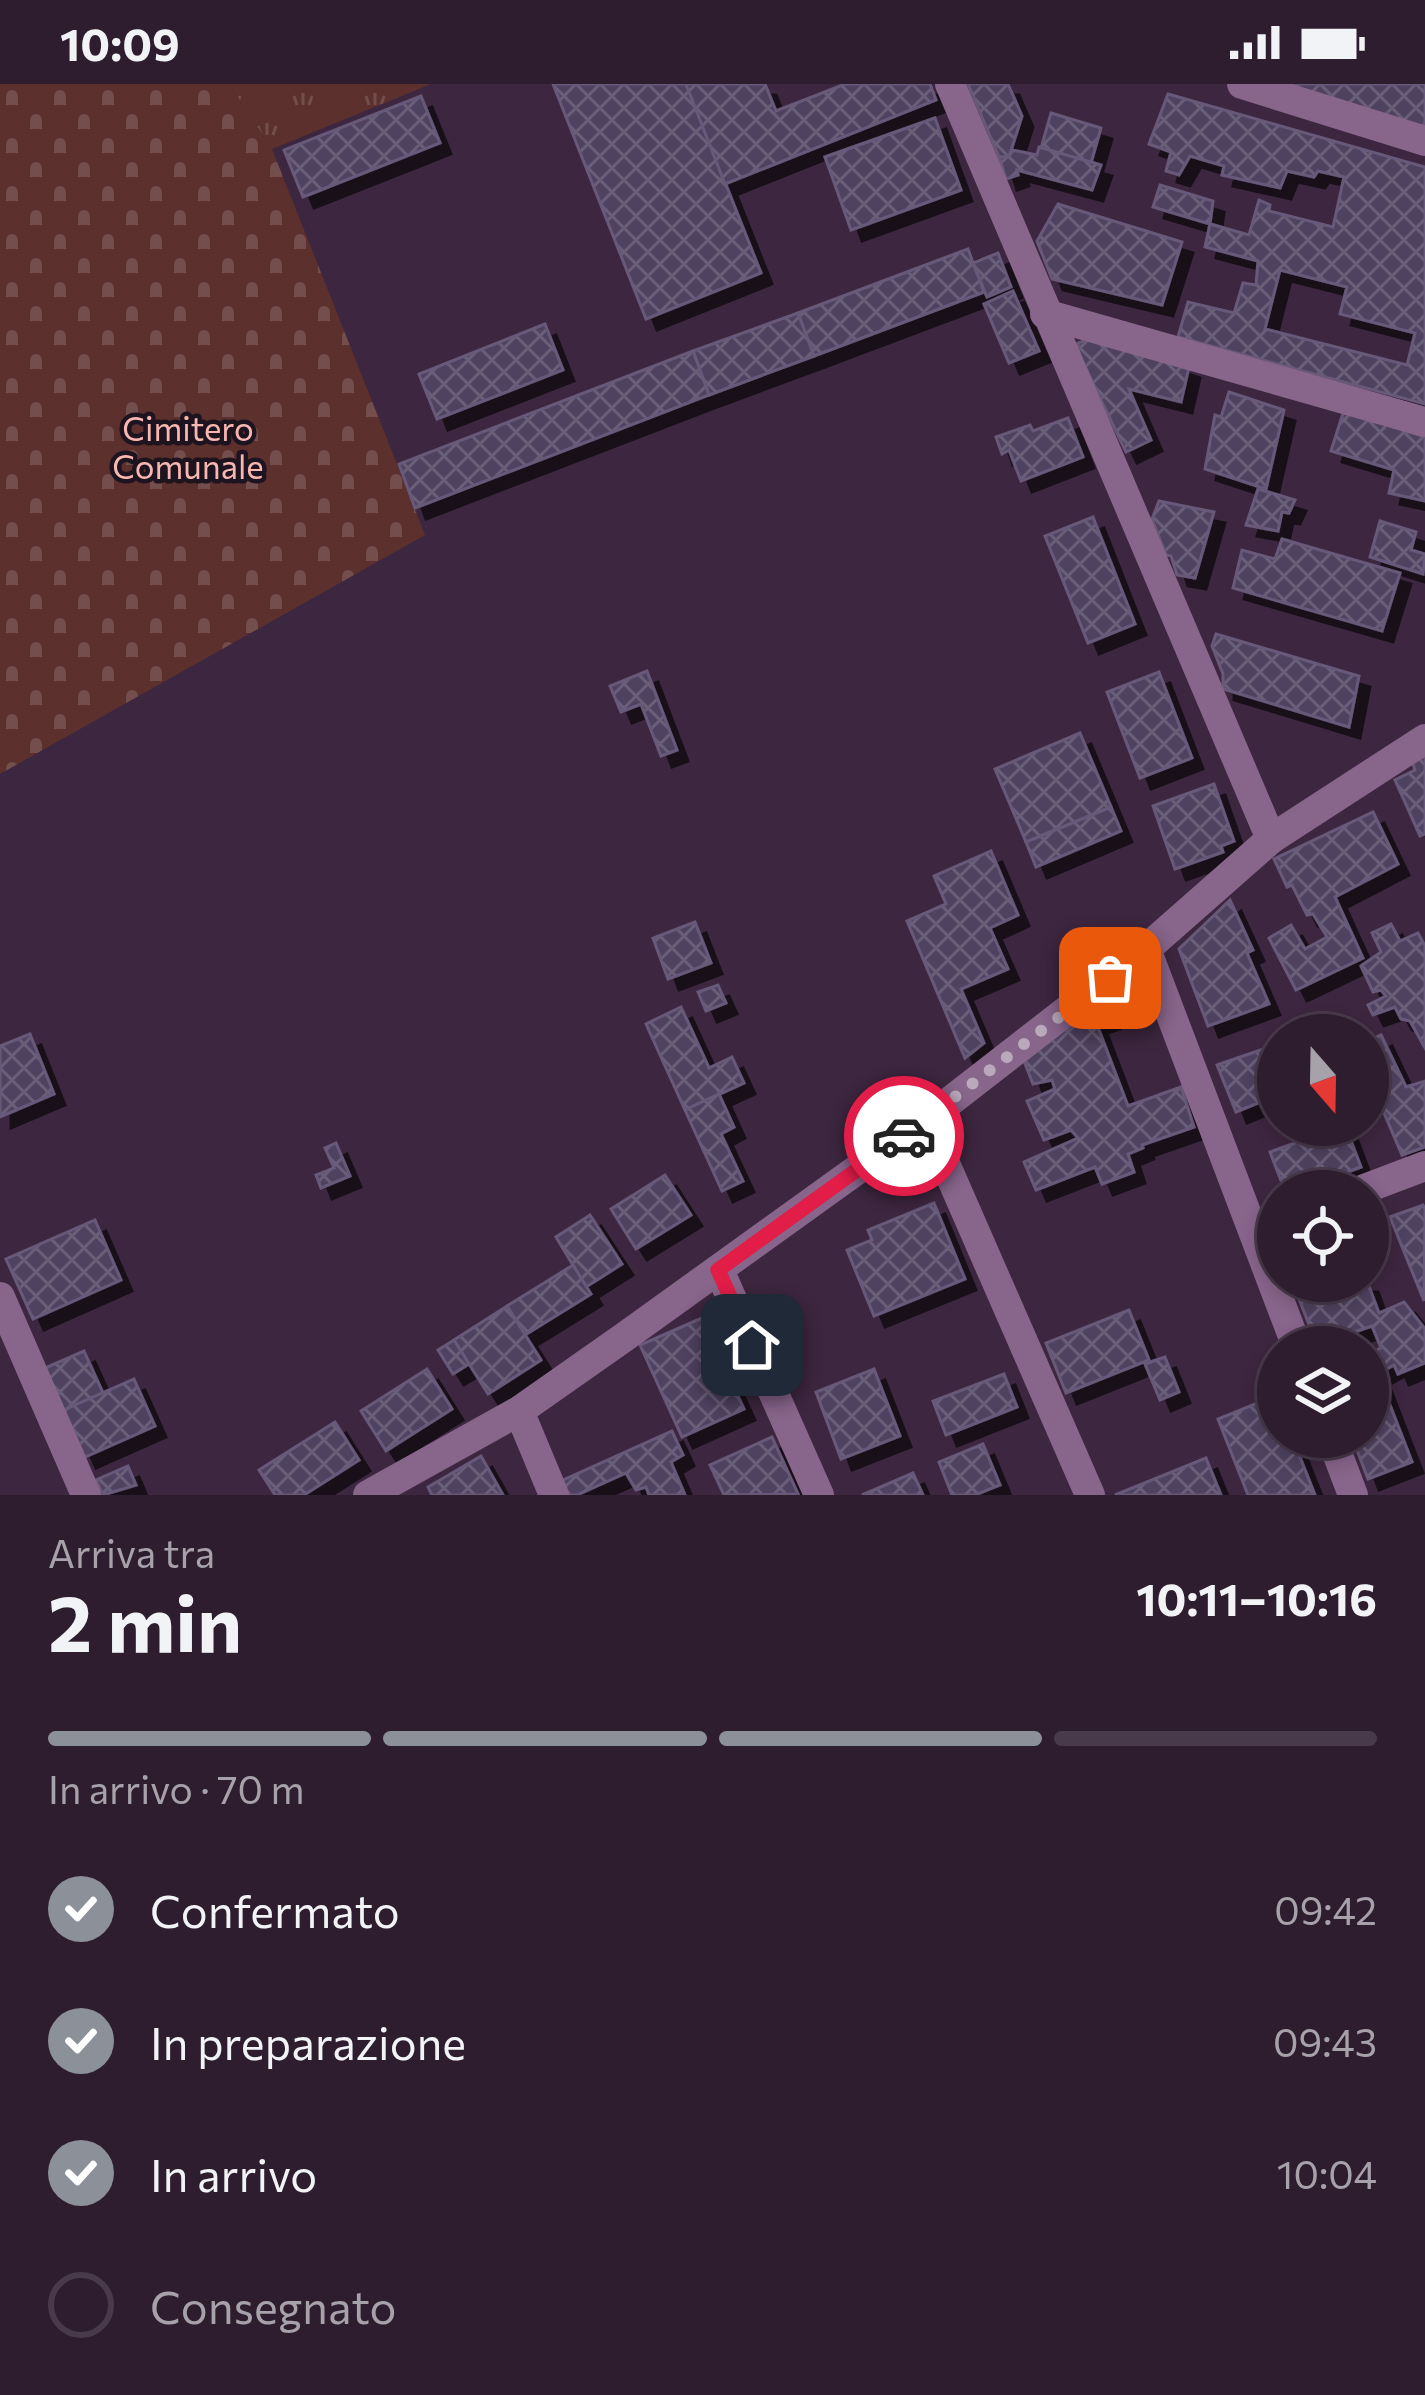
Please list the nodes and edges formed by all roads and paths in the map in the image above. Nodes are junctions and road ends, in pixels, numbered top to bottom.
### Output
1 (950, 84) edge
2 (1242, 84) edge
3 (1425, 141) edge
4 (1046, 314) junction
5 (1425, 422) edge
6 (1425, 739) edge
7 (1271, 839) junction
8 (1146, 949) junction
9 (926, 1120) junction
10 (1425, 1166) edge
11 (1389, 1180) edge
12 (1257, 1206) edge
13 (718, 1270) junction
14 (0, 1297) edge
15 (14, 1373) edge
16 (519, 1412) junction
17 (1339, 1458) edge
18 (86, 1495) edge
19 (368, 1495) edge
20 (554, 1495) edge
21 (819, 1495) edge
22 (1090, 1495) edge
23 (1353, 1495) edge

1 - 4 street
2 - 3 street
4 - 5 street
4 - 7 street
6 - 7 street
7 - 8 street
8 - 9 street
8 - 12 street
9 - 13 street
9 - 22 street
10 - 11 street
13 - 16 street
13 - 21 street
14 - 15 street
15 - 18 street
16 - 19 street
16 - 20 street
17 - 23 street

